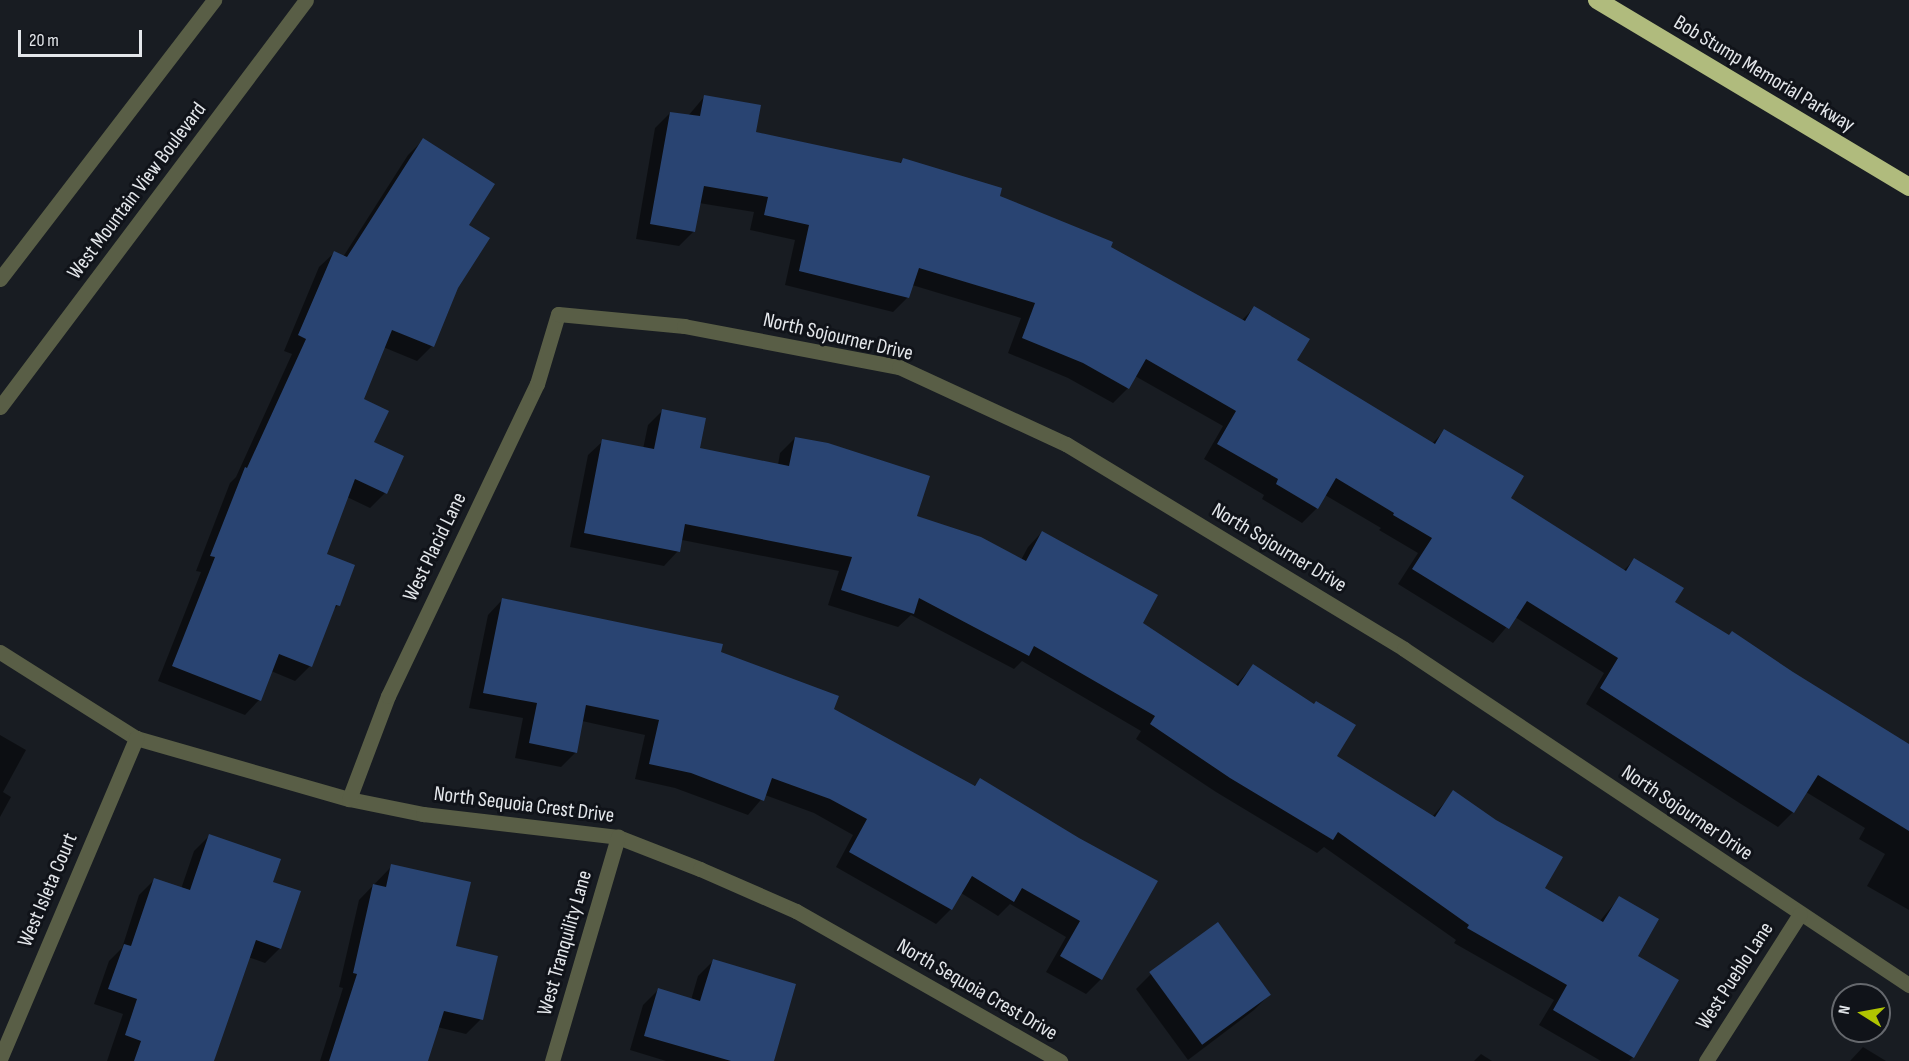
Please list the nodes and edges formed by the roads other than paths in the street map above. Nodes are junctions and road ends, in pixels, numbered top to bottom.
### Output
1 (214, 0) edge
2 (306, 0) edge
3 (1597, 0) edge
4 (1909, 187) edge
5 (0, 279) edge
6 (558, 314) joint
7 (0, 407) edge
8 (0, 652) edge
9 (136, 738) junction
10 (349, 799) junction
11 (618, 837) junction
12 (1800, 914) junction
13 (1909, 985) edge
14 (0, 1059) edge
15 (552, 1061) edge
16 (1060, 1061) edge
17 (1706, 1061) edge

1 - 5 street
2 - 7 street, West Mountain View Boulevard
3 - 4 highway, Bob Stump Memorial Parkway
6 - 10 street, West Placid Lane
6 - 12 street, North Sojourner Drive
8 - 9 street, North Sequoia Crest Drive
9 - 10 street, North Sequoia Crest Drive
9 - 14 street, West Isleta Court
10 - 11 street, North Sequoia Crest Drive
11 - 15 street, West Tranquility Lane
11 - 16 street, North Sequoia Crest Drive
12 - 13 street, North Sojourner Drive
12 - 17 street, West Pueblo Lane

